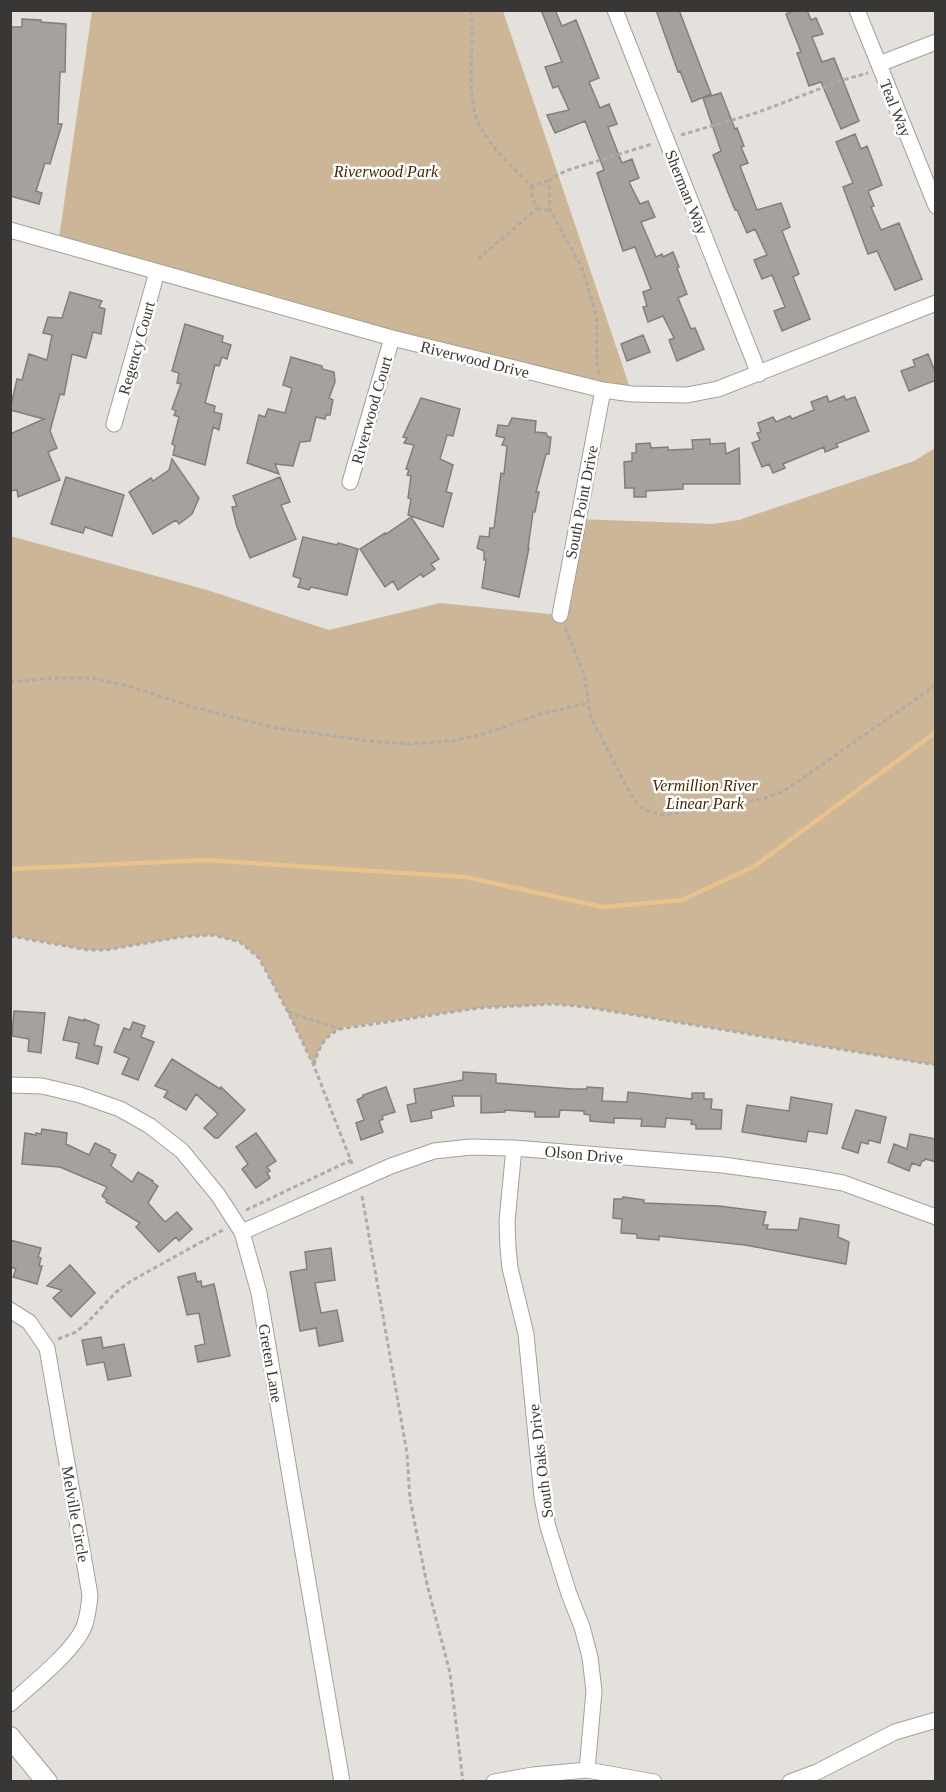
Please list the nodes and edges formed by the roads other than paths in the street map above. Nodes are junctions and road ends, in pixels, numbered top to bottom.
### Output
1 (615, 10) edge
2 (857, 10) edge
3 (936, 42) edge
4 (879, 64) junction
5 (936, 206) edge
6 (10, 230) edge
7 (157, 272) junction
8 (936, 303) edge
9 (392, 338) junction
10 (759, 374) junction
11 (603, 390) junction
12 (114, 424) dead end
13 (350, 482) dead end
14 (560, 615) road end
15 (10, 1085) edge
16 (514, 1148) junction
17 (936, 1217) edge
18 (239, 1227) junction
19 (10, 1311) edge
20 (10, 1704) edge
21 (936, 1720) edge
22 (10, 1737) edge
23 (587, 1770) junction
24 (47, 1782) edge
25 (342, 1782) edge
26 (494, 1782) edge
27 (654, 1782) edge
28 (790, 1782) edge

1 - 10 street, Sherman Way
2 - 4 street, Teal Way
3 - 4 street
4 - 5 street, Teal Way
6 - 7 street, Riverwood Drive
7 - 9 street, Riverwood Drive
7 - 12 street, Regency Court
8 - 10 street, Riverwood Drive
9 - 11 street, Riverwood Drive
9 - 13 street, Riverwood Court
10 - 11 street, Riverwood Drive
11 - 14 street, South Point Drive
15 - 18 street, Greten Lane
16 - 17 street, Olson Drive
16 - 18 street, Olson Drive
16 - 23 street, South Oaks Drive
18 - 25 street, Greten Lane
19 - 20 street, Melville Circle
21 - 28 street
22 - 24 street
23 - 26 street
23 - 27 street

